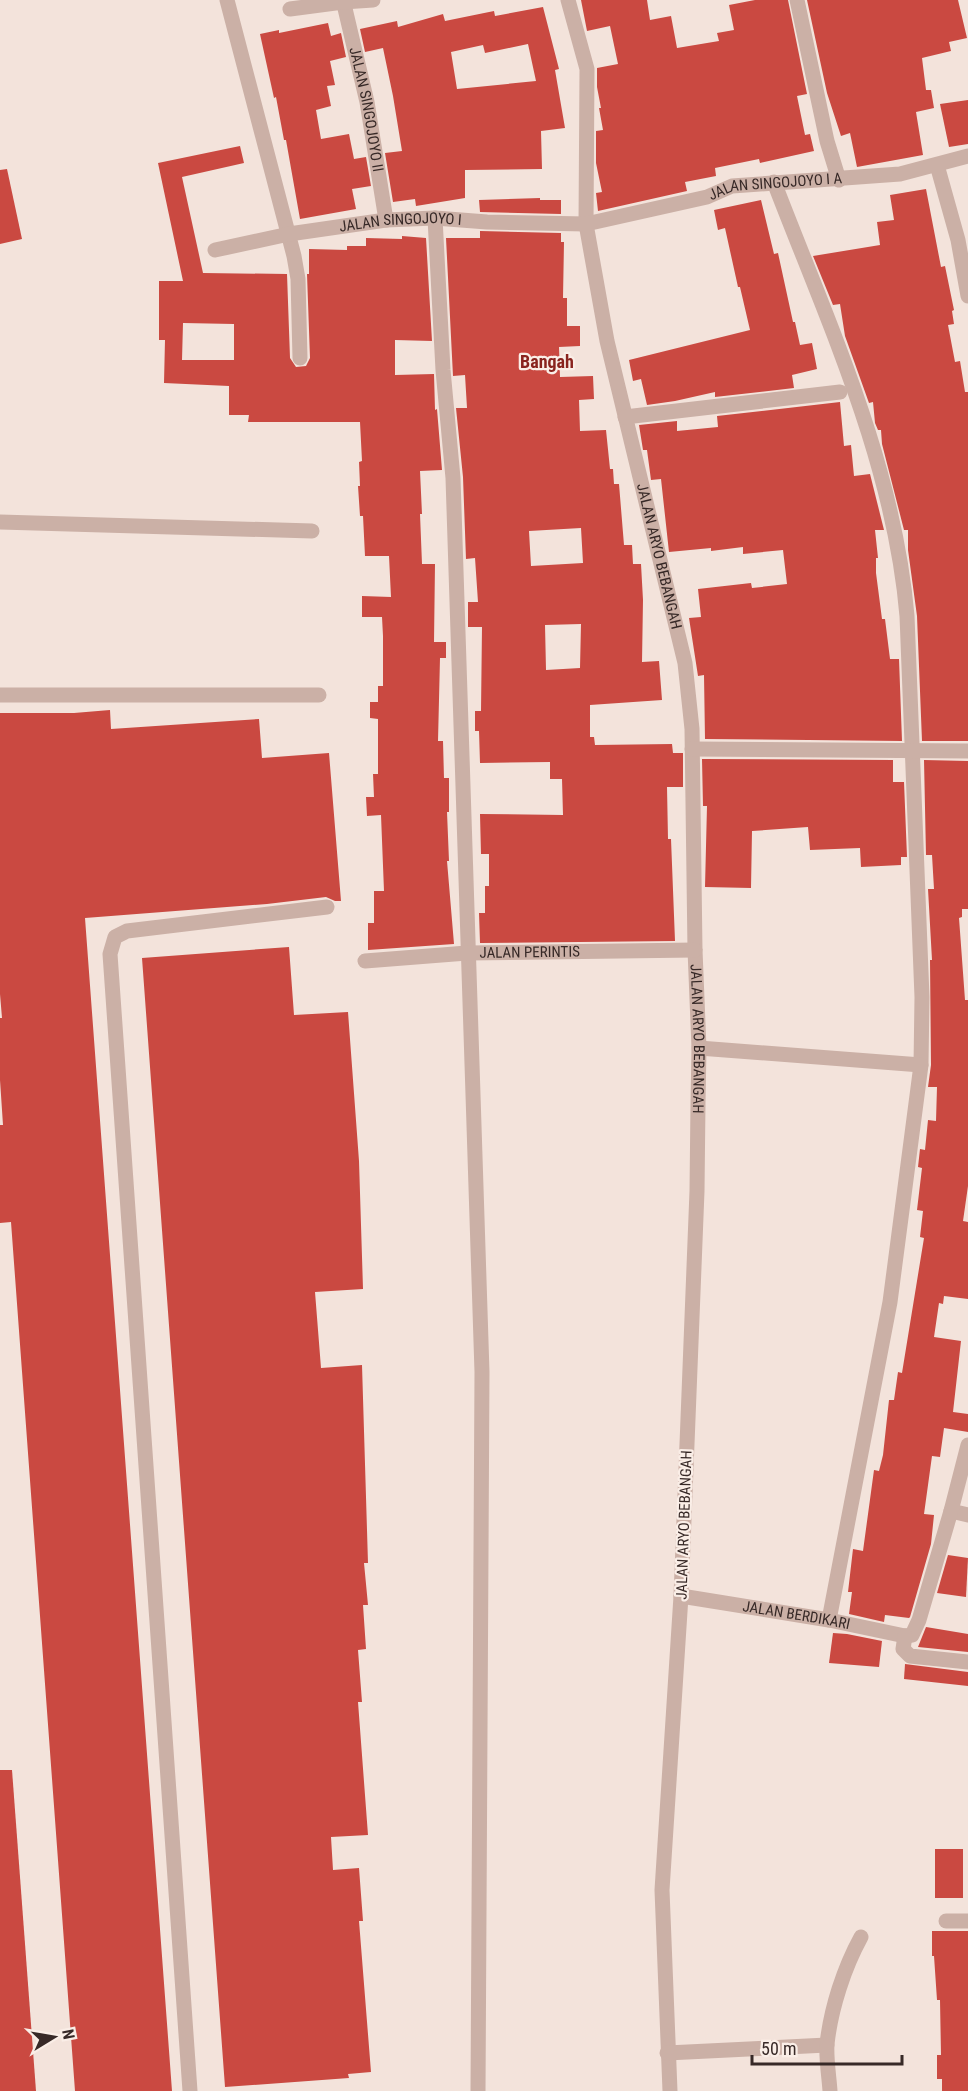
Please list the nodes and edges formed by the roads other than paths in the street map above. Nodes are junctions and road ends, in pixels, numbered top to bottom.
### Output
1 (227, 0) edge
2 (373, 0) edge
3 (568, 0) edge
4 (797, 0) edge
5 (343, 1) edge
6 (290, 9) dead end
7 (968, 156) edge
8 (937, 165) junction
9 (839, 180) junction
10 (774, 182) junction
11 (435, 218) junction
12 (386, 220) junction
13 (586, 224) junction
14 (289, 234) junction
15 (215, 250) dead end
16 (967, 280) edge
17 (968, 296) edge
18 (300, 358) dead end
19 (840, 392) dead end
20 (625, 417) junction
21 (0, 522) edge
22 (312, 531) dead end
23 (0, 695) edge
24 (319, 695) dead end
25 (692, 749) junction
26 (968, 751) edge
27 (911, 752) junction
28 (327, 907) dead end
29 (695, 950) junction
30 (467, 953) junction
31 (366, 961) dead end
32 (699, 1048) junction
33 (921, 1065) junction
34 (968, 1445) edge
35 (951, 1511) junction
36 (968, 1515) edge
37 (681, 1596) junction
38 (829, 1620) junction
39 (908, 1635) junction
40 (968, 1662) edge
41 (946, 1921) dead end
42 (968, 1921) edge
43 (861, 1937) dead end
44 (827, 2045) junction
45 (667, 2053) junction
46 (190, 2091) edge
47 (478, 2091) edge
48 (670, 2091) edge
49 (830, 2091) edge

1 - 14 street
2 - 5 street
3 - 13 street, JALAN ARYO BEBANGAH
4 - 9 street
5 - 6 street
5 - 12 street, JALAN SINGOJOYO II
7 - 8 street, JALAN SINGOJOYO I A
8 - 9 street, JALAN SINGOJOYO I A
8 - 16 street
9 - 10 street, JALAN SINGOJOYO I A
10 - 13 street, JALAN SINGOJOYO I A
10 - 27 street
11 - 12 street, JALAN SINGOJOYO I
11 - 13 street, JALAN SINGOJOYO I
11 - 30 street
12 - 14 street, JALAN SINGOJOYO I
13 - 20 street, JALAN ARYO BEBANGAH
14 - 15 street, JALAN SINGOJOYO I
14 - 18 street
16 - 17 street
19 - 20 street
20 - 25 street, JALAN ARYO BEBANGAH
21 - 22 street
23 - 24 street
25 - 27 street
25 - 29 street, JALAN ARYO BEBANGAH
26 - 27 street
27 - 33 street
28 - 46 street
29 - 30 street, JALAN PERINTIS
29 - 32 street, JALAN ARYO BEBANGAH
30 - 31 street, JALAN PERINTIS
30 - 47 street
32 - 33 street
32 - 37 street, JALAN ARYO BEBANGAH
33 - 38 street
34 - 35 street
35 - 36 street
35 - 39 street
37 - 38 street, JALAN BERDIKARI
37 - 45 street, JALAN ARYO BEBANGAH
38 - 39 street, JALAN BERDIKARI
39 - 40 street
41 - 42 street
43 - 44 street
44 - 45 street
44 - 49 street
45 - 48 street, JALAN ARYO BEBANGAH

